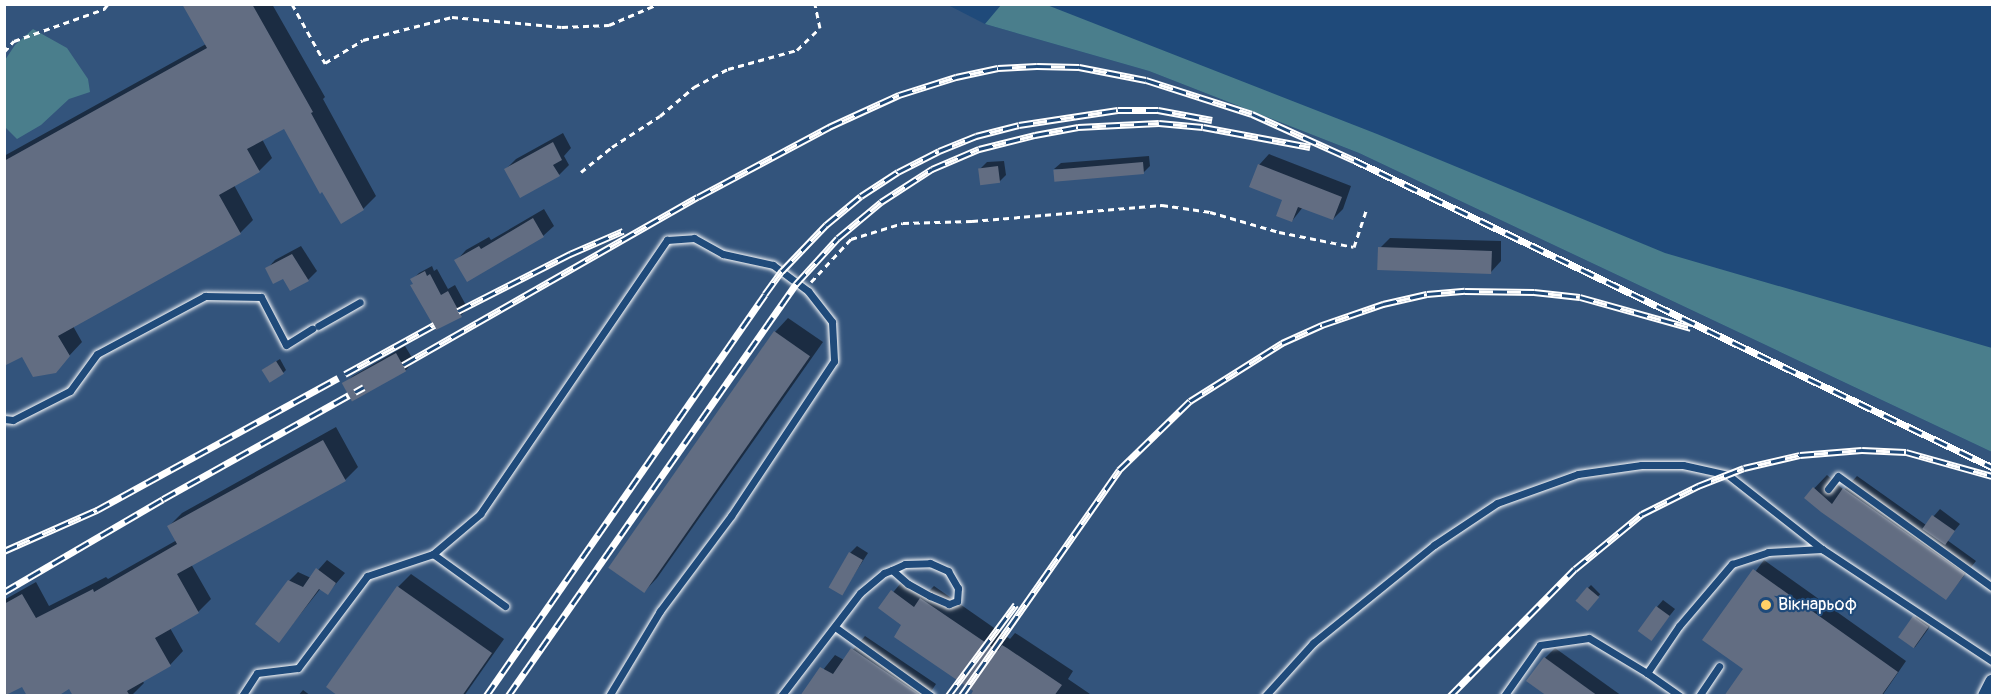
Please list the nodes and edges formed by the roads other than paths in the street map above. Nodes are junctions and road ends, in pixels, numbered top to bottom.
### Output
1 (360, 302) dead end
2 (4, 419) edge
3 (1828, 489) dead end
4 (1822, 549) junction
5 (433, 554) junction
6 (892, 570) junction
7 (1992, 587) edge
8 (505, 606) dead end
9 (835, 627) junction
10 (1992, 661) edge
11 (1719, 666) dead end
12 (1647, 673) junction
13 (1992, 682) edge
14 (1505, 695) edge
15 (242, 696) edge
16 (609, 696) edge
17 (781, 696) edge
18 (931, 696) edge
19 (1265, 696) edge
20 (1680, 696) edge
21 (1698, 696) edge
22 (1985, 696) edge

1 - 2 lane
3 - 7 lane
4 - 10 lane
4 - 12 lane
4 - 19 lane
5 - 8 lane
5 - 15 lane
5 - 16 lane
6 - 6 lane
6 - 9 lane
9 - 17 lane
9 - 18 lane
11 - 21 lane
12 - 14 lane
12 - 20 lane
13 - 22 street

